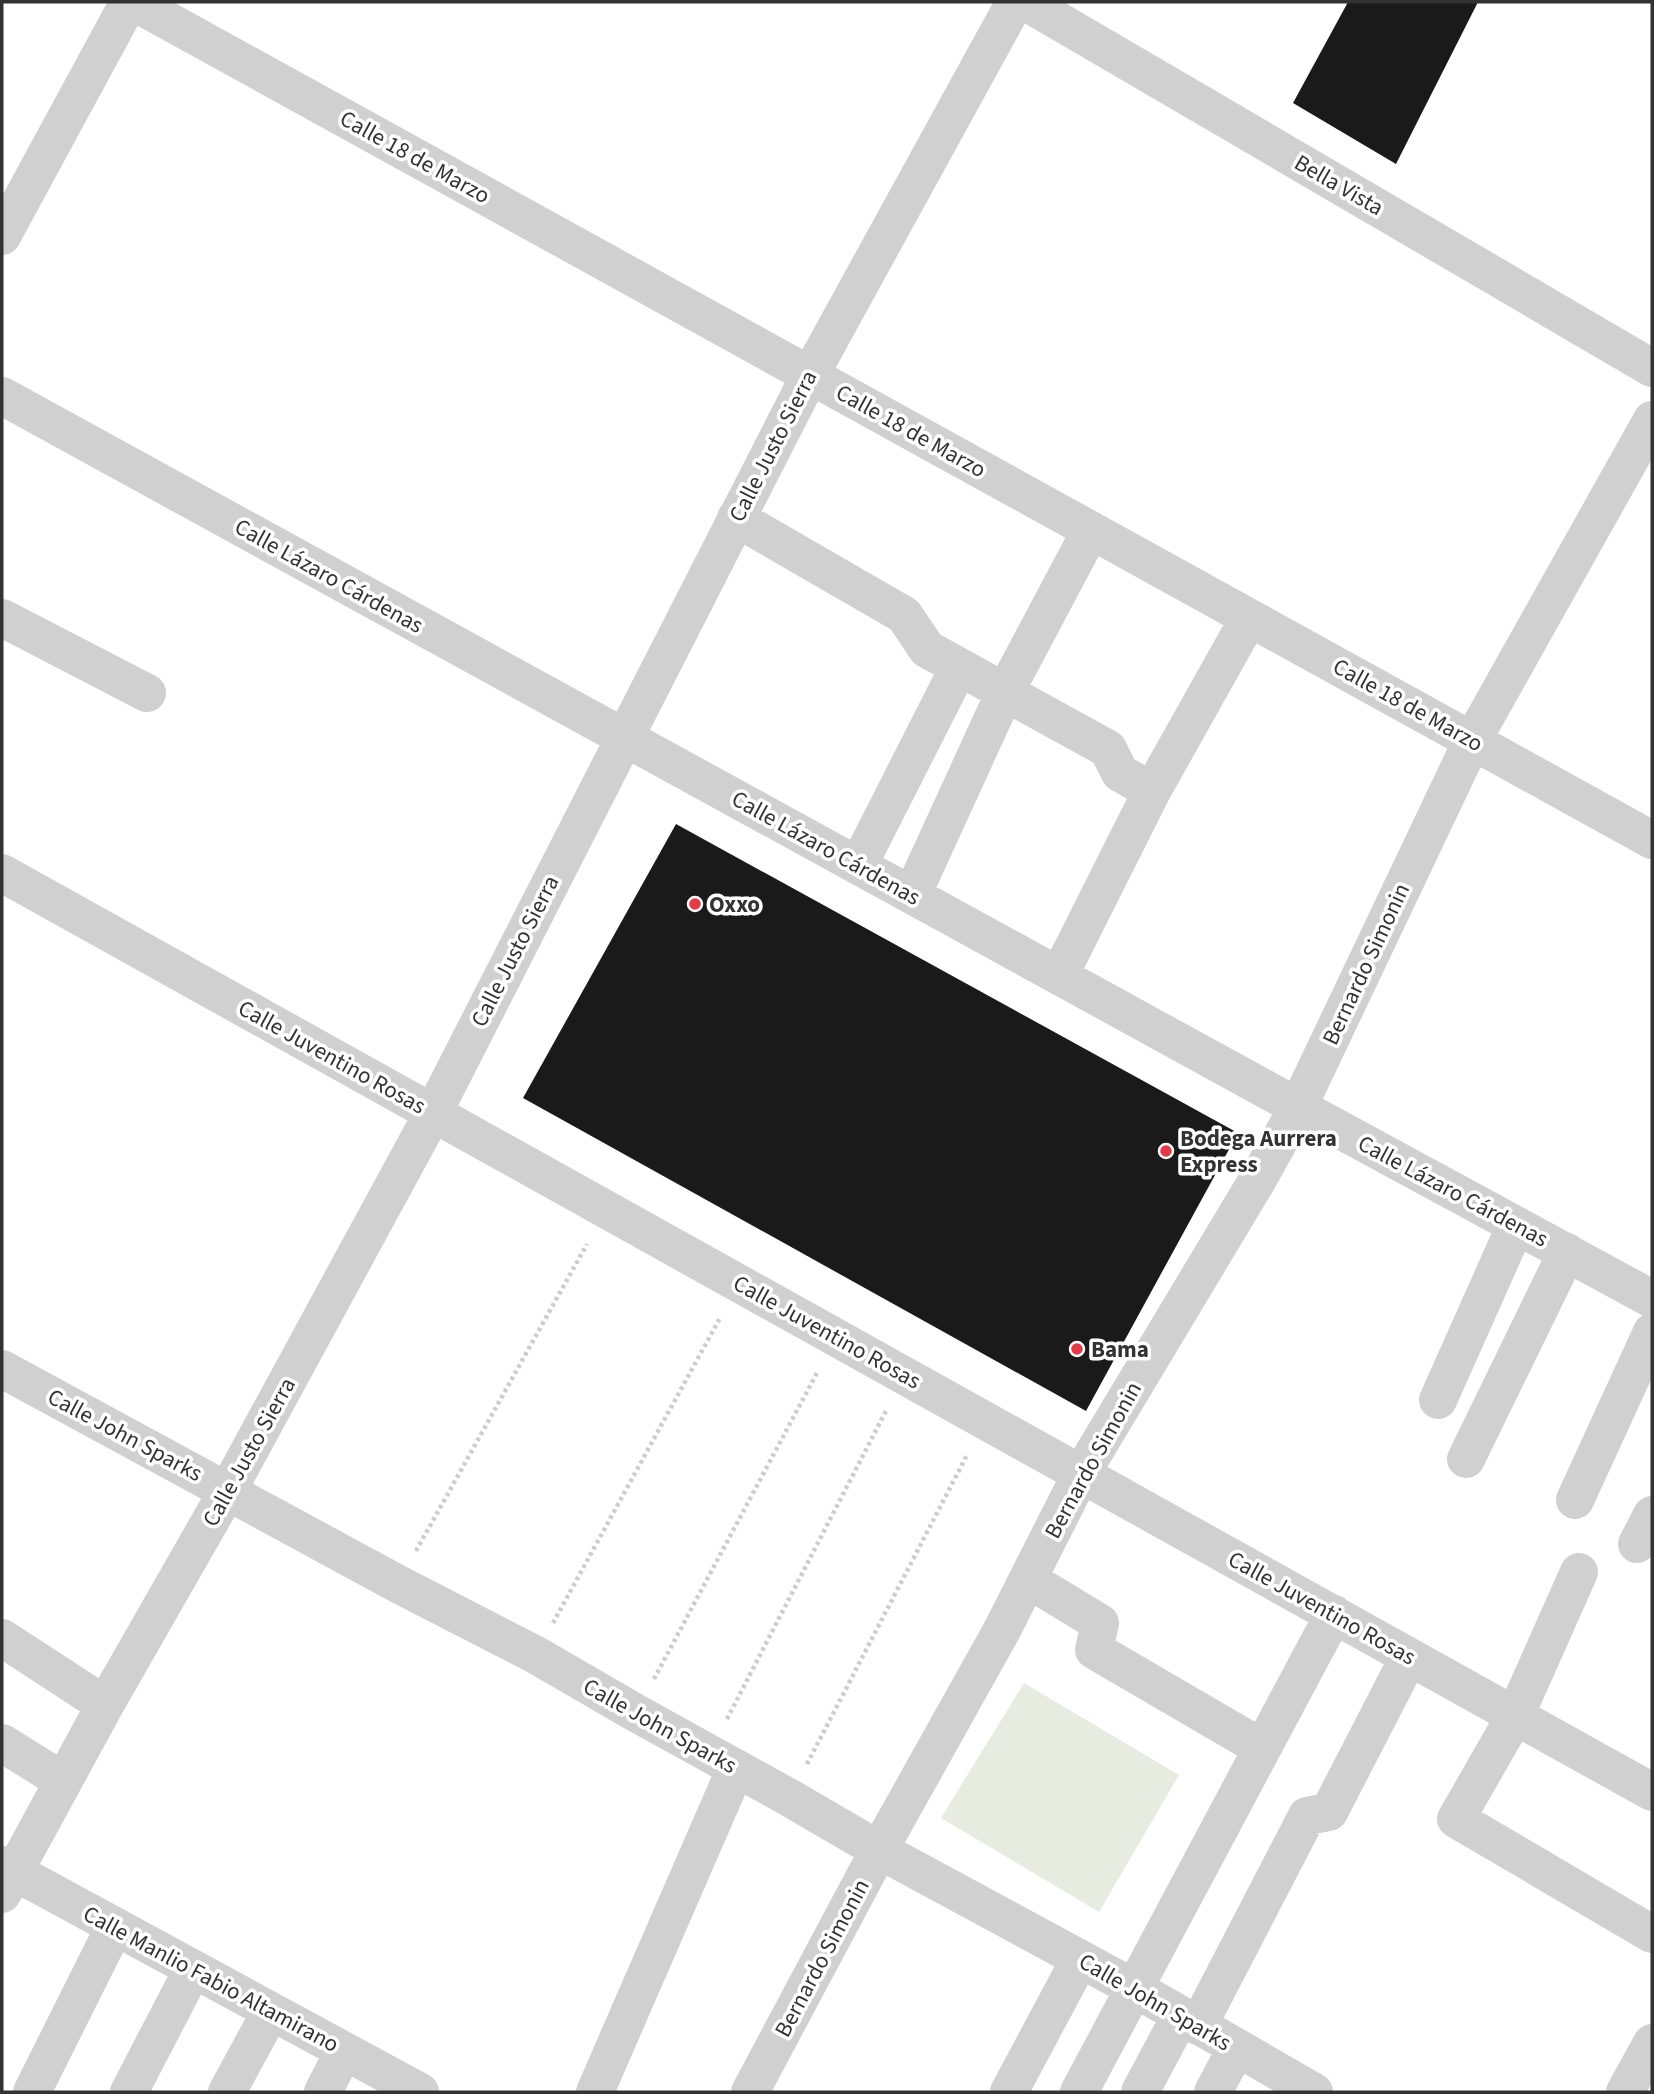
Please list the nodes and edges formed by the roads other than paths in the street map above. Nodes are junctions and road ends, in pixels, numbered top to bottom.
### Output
1 (129, 2) edge
2 (134, 2) edge
3 (1015, 2) edge
4 (1026, 2) edge
5 (2, 236) edge
6 (1652, 368) edge
7 (810, 375) junction
8 (2, 396) edge
9 (1652, 420) edge
10 (736, 519) junction
11 (1091, 530) junction
12 (2, 618) edge
13 (1250, 618) junction
14 (959, 667) junction
15 (1006, 692) junction
16 (147, 693) dead end
17 (623, 737) junction
18 (1472, 741) junction
19 (1152, 791) junction
20 (1652, 840) edge
21 (858, 866) junction
22 (2, 873) edge
23 (912, 895) junction
24 (1059, 976) junction
25 (1298, 1107) junction
26 (433, 1113) junction
27 (1517, 1225) junction
28 (1567, 1252) junction
29 (1652, 1299) edge
30 (1652, 1332) edge
31 (2, 1369) edge
32 (1437, 1400) dead end
33 (1466, 1459) dead end
34 (1081, 1474) junction
35 (228, 1490) junction
36 (1575, 1500) dead end
37 (1579, 1572) dead end
38 (1029, 1580) junction
39 (1334, 1614) junction
40 (2, 1638) edge
41 (1409, 1657) junction
42 (105, 1705) junction
43 (1516, 1716) junction
44 (2, 1743) edge
45 (1262, 1748) junction
46 (722, 1761) junction
47 (63, 1781) junction
48 (1652, 1792) edge
49 (879, 1850) junction
50 (6, 1877) edge
51 (115, 1926) junction
52 (1652, 1934) edge
53 (1080, 1959) junction
54 (193, 1969) junction
55 (1134, 1988) junction
56 (271, 2011) junction
57 (1189, 2021) junction
58 (1652, 2043) edge
59 (1236, 2049) junction
60 (344, 2051) junction
61 (32, 2092) edge
62 (130, 2092) edge
63 (227, 2092) edge
64 (323, 2092) edge
65 (419, 2092) edge
66 (595, 2092) edge
67 (750, 2092) edge
68 (1009, 2092) edge
69 (1079, 2092) edge
70 (1140, 2092) edge
71 (1213, 2092) edge
72 (1314, 2092) edge
73 (1625, 2092) edge

1 - 5 street
2 - 7 street, Calle 18 de Marzo
3 - 7 street, Calle Justo Sierra
4 - 6 street, Bella Vista
7 - 10 street, Calle Justo Sierra
7 - 11 street, Calle 18 de Marzo
8 - 17 street, Calle Lázaro Cárdenas
9 - 18 street, Bernardo Simonin
10 - 14 street
10 - 17 street, Calle Justo Sierra
11 - 13 street, Calle 18 de Marzo
11 - 15 street
12 - 16 street
13 - 18 street, Calle 18 de Marzo
13 - 19 street
14 - 15 street
14 - 21 street
15 - 19 street
15 - 23 street
17 - 21 street, Calle Lázaro Cárdenas
17 - 26 street, Calle Justo Sierra
18 - 20 street, Calle 18 de Marzo
18 - 25 street, Bernardo Simonin
19 - 24 street
21 - 23 street, Calle Lázaro Cárdenas
22 - 26 street, Calle Juventino Rosas
23 - 24 street, Calle Lázaro Cárdenas
24 - 25 street, Calle Lázaro Cárdenas
25 - 27 street, Calle Lázaro Cárdenas
25 - 34 street, Bernardo Simonin
26 - 34 street, Calle Juventino Rosas
26 - 35 street, Calle Justo Sierra
27 - 28 street, Calle Lázaro Cárdenas
27 - 32 street
28 - 29 street, Calle Lázaro Cárdenas
28 - 33 street
30 - 36 street
31 - 35 street, Calle John Sparks
34 - 38 street, Bernardo Simonin
34 - 39 street, Calle Juventino Rosas
35 - 42 street, Calle Justo Sierra
35 - 46 street, Calle John Sparks
37 - 43 street
38 - 45 street
38 - 49 street, Bernardo Simonin
39 - 41 street, Calle Juventino Rosas
39 - 45 street
40 - 42 street
41 - 43 street, Calle Juventino Rosas
41 - 57 street
42 - 47 street, Calle Justo Sierra
43 - 48 street, Calle Juventino Rosas
43 - 52 street
44 - 47 street
45 - 55 street
46 - 49 street, Calle John Sparks
46 - 66 street
47 - 50 street, Calle Justo Sierra
49 - 53 street, Calle John Sparks
49 - 67 street, Bernardo Simonin
50 - 51 street, Calle Manlio Fabio Altamirano
51 - 54 street, Calle Manlio Fabio Altamirano
51 - 61 street
53 - 55 street, Calle John Sparks
53 - 68 street
54 - 56 street, Calle Manlio Fabio Altamirano
54 - 62 street
55 - 57 street, Calle John Sparks
55 - 69 street
56 - 60 street, Calle Manlio Fabio Altamirano
56 - 63 street
57 - 59 street, Calle John Sparks
57 - 70 street
58 - 73 street
59 - 71 street
59 - 72 street, Calle John Sparks
60 - 64 street
60 - 65 street, Calle Manlio Fabio Altamirano

